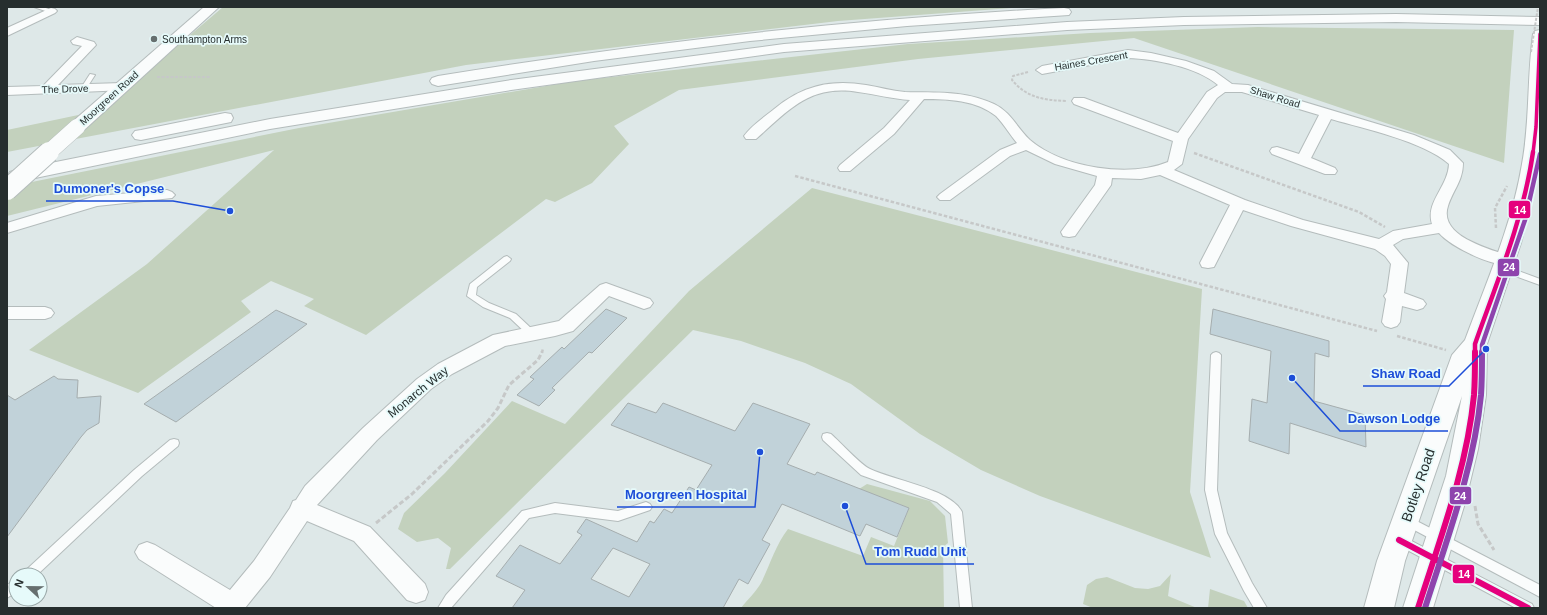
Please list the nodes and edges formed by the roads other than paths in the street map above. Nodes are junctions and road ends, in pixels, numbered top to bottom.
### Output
1 (37, 7) edge
2 (212, 7) edge
3 (1179, 7) edge
4 (51, 11) joint
5 (1540, 21) edge
6 (7, 32) edge
7 (1540, 34) edge
8 (77, 41) dead end
9 (1042, 70) road end
10 (92, 75) dead end
11 (128, 82) junction
12 (427, 83) dead end
13 (1228, 86) junction
14 (84, 88) junction
15 (46, 90) junction
16 (7, 91) edge
17 (365, 94) dead end
18 (920, 96) junction
19 (1079, 101) road end
20 (1327, 114) junction
21 (751, 136) dead end
22 (129, 137) dead end
23 (1180, 143) junction
24 (1027, 144) junction
25 (76, 149) dead end
26 (1277, 151) dead end
27 (1303, 160) junction
28 (7, 163) edge
29 (845, 168) dead end
30 (1330, 170) dead end
31 (1164, 171) junction
32 (1105, 173) junction
33 (7, 178) edge
34 (7, 190) edge
35 (167, 195) dead end
36 (945, 197) dead end
37 (1239, 203) junction
38 (7, 228) edge
39 (1441, 228) junction
40 (1069, 232) dead end
41 (1381, 245) junction
42 (507, 259) dead end
43 (1499, 261) junction
44 (1208, 263) dead end
45 (1540, 282) edge
46 (1394, 296) junction
47 (644, 303) dead end
48 (1417, 304) dead end
49 (7, 313) edge
50 (45, 313) dead end
51 (1388, 330) road end
52 (531, 333) junction
53 (1469, 349) junction
54 (1216, 355) dead end
55 (826, 437) dead end
56 (174, 443) dead end
57 (646, 507) dead end
58 (301, 508) junction
59 (1403, 530) junction
60 (1438, 548) junction
61 (148, 552) dead end
62 (38, 567) edge
63 (1540, 591) edge
64 (416, 592) dead end
65 (232, 606) edge
66 (444, 608) edge
67 (966, 608) edge
68 (1261, 608) edge
69 (1379, 608) edge
70 (1418, 608) edge
71 (1528, 608) edge

1 - 4 lane
2 - 11 main road, Moorgreen Road
3 - 12 main road
4 - 6 street
5 - 33 main road
7 - 43 main road, Botley Road
8 - 15 street
9 - 13 street, Haines Crescent
10 - 14 lane
11 - 14 street, The Drove
11 - 34 main road, Moorgreen Road, bridge
13 - 20 street, Shaw Road
13 - 23 street
14 - 15 street, The Drove
15 - 16 street, The Drove
17 - 22 main road
18 - 21 street
18 - 24 street
18 - 29 street
19 - 23 street
20 - 27 street
20 - 39 street, Shaw Road
23 - 31 street
24 - 32 street
24 - 36 street
25 - 28 main road
26 - 27 street
27 - 30 street
31 - 32 street
31 - 37 street
32 - 40 street
35 - 38 street
37 - 41 street
37 - 44 street
39 - 41 street
39 - 43 street
41 - 46 street
42 - 52 lane
43 - 45 lane
43 - 53 main road, Botley Road
46 - 48 street
46 - 51 street
47 - 52 street, Monarch Way
49 - 50 street
52 - 58 street, Monarch Way
53 - 59 main road, Botley Road
53 - 60 main road, Botley Road
54 - 68 lane
55 - 67 lane
56 - 62 lane
57 - 66 lane
58 - 64 street
58 - 65 street, Monarch Way
59 - 60 lane
59 - 60 lane
59 - 69 main road, Botley Road
60 - 63 lane
60 - 70 main road, Botley Road
60 - 71 lane
61 - 65 street, Monarch Way

